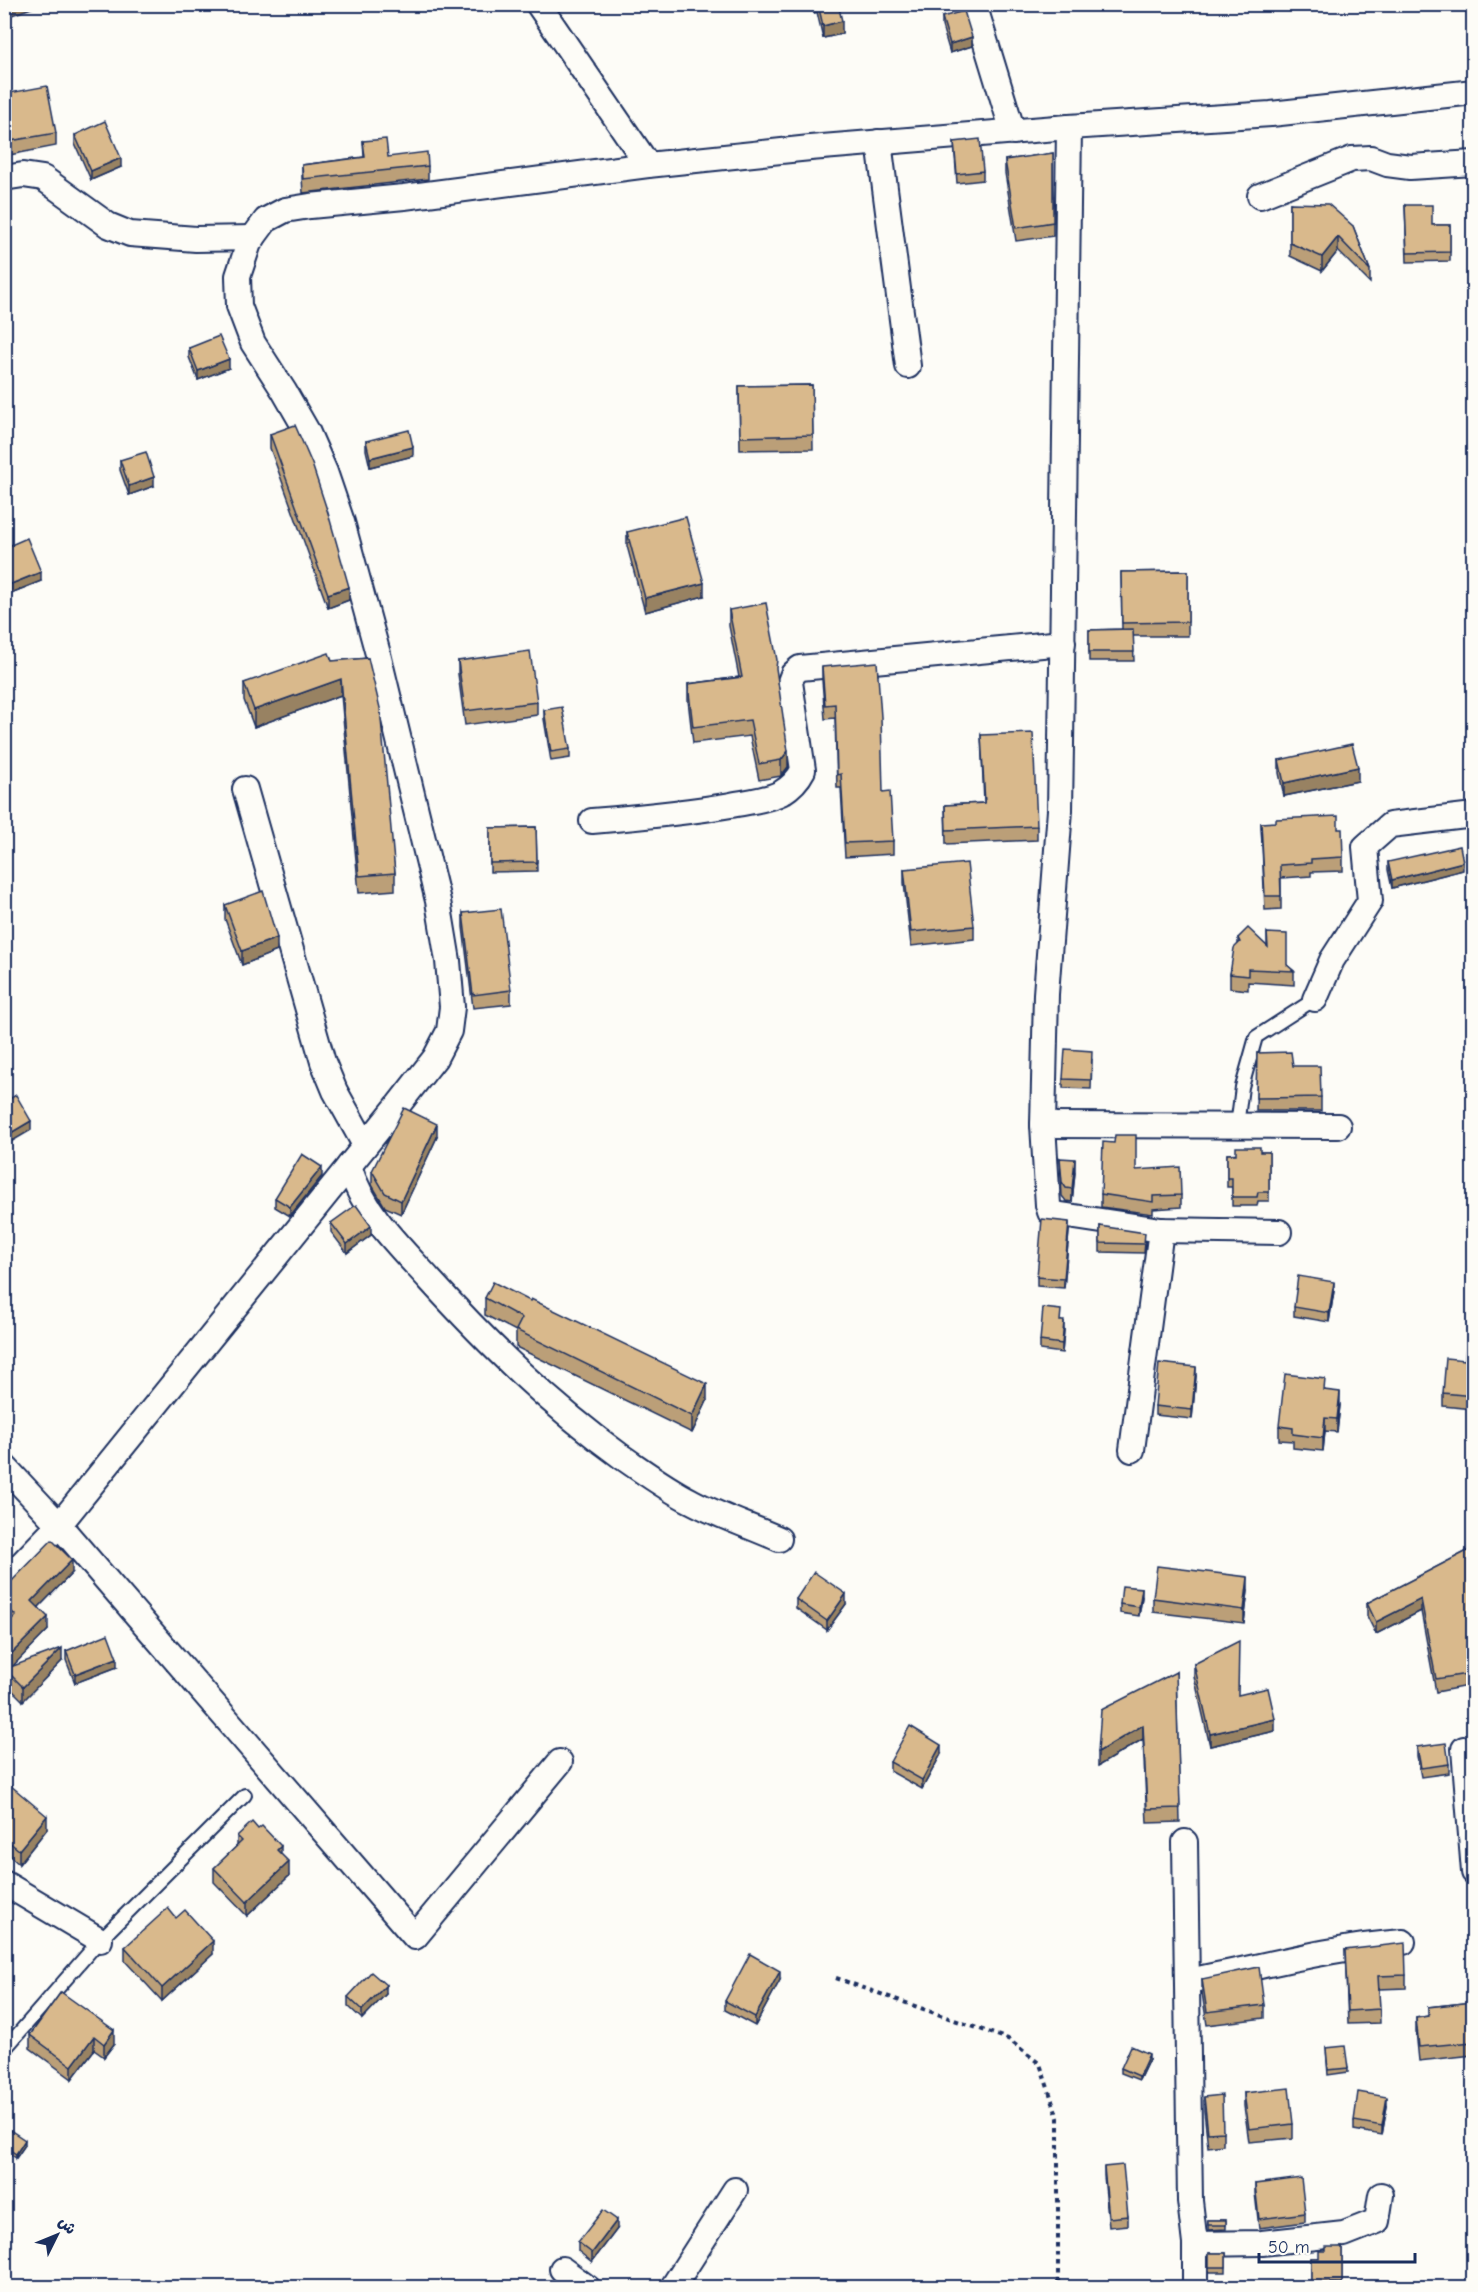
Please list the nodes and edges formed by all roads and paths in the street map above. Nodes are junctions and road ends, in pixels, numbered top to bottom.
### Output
1 (538, 4) edge
2 (974, 4) edge
3 (1473, 92) edge
4 (1069, 127) junction
5 (1013, 132) junction
6 (879, 142) junction
7 (1473, 163) edge
8 (648, 165) junction
9 (4, 178) edge
10 (1260, 196) dead end
11 (253, 238) junction
12 (908, 366) dead end
13 (1063, 643) junction
14 (245, 789) dead end
15 (1473, 815) edge
16 (592, 821) dead end
17 (1315, 999) joint
18 (1044, 1125) junction
19 (1237, 1126) junction
20 (1338, 1126) dead end
21 (365, 1145) junction
22 (349, 1166) junction
23 (1161, 1230) junction
24 (1279, 1232) dead end
25 (1132, 1450) dead end
26 (4, 1466) edge
27 (58, 1525) junction
28 (778, 1539) dead end
29 (4, 1582) edge
30 (1464, 1749) dead end
31 (560, 1762) dead end
32 (245, 1795) dead end
33 (1185, 1842) dead end
34 (1473, 1872) edge
35 (4, 1882) edge
36 (100, 1940) junction
37 (1403, 1942) edge
38 (836, 1978) dead end
39 (1186, 1981) junction
40 (4, 2050) edge
41 (735, 2190) dead end
42 (1381, 2195) dead end
43 (1195, 2244) junction
44 (562, 2269) dead end
45 (588, 2288) edge
46 (672, 2288) edge
47 (1058, 2288) edge
48 (1195, 2288) edge

1 - 8 street
2 - 5 street
3 - 4 street
4 - 5 street
4 - 13 street
5 - 6 street
6 - 8 street
6 - 12 street
7 - 10 street
8 - 11 street
9 - 11 street
11 - 21 street
13 - 16 street
13 - 18 street
14 - 21 street
15 - 17 street
17 - 19 lane
18 - 19 street
18 - 23 street
19 - 20 street
21 - 22 street
22 - 27 street
22 - 28 street
23 - 24 street
23 - 25 street
26 - 27 street
27 - 29 street
27 - 31 street
30 - 34 street
32 - 36 lane
33 - 39 street
35 - 36 street
36 - 40 lane
37 - 39 street
38 - 47 path
39 - 43 street
41 - 46 street
42 - 43 street
43 - 48 street
44 - 45 street

